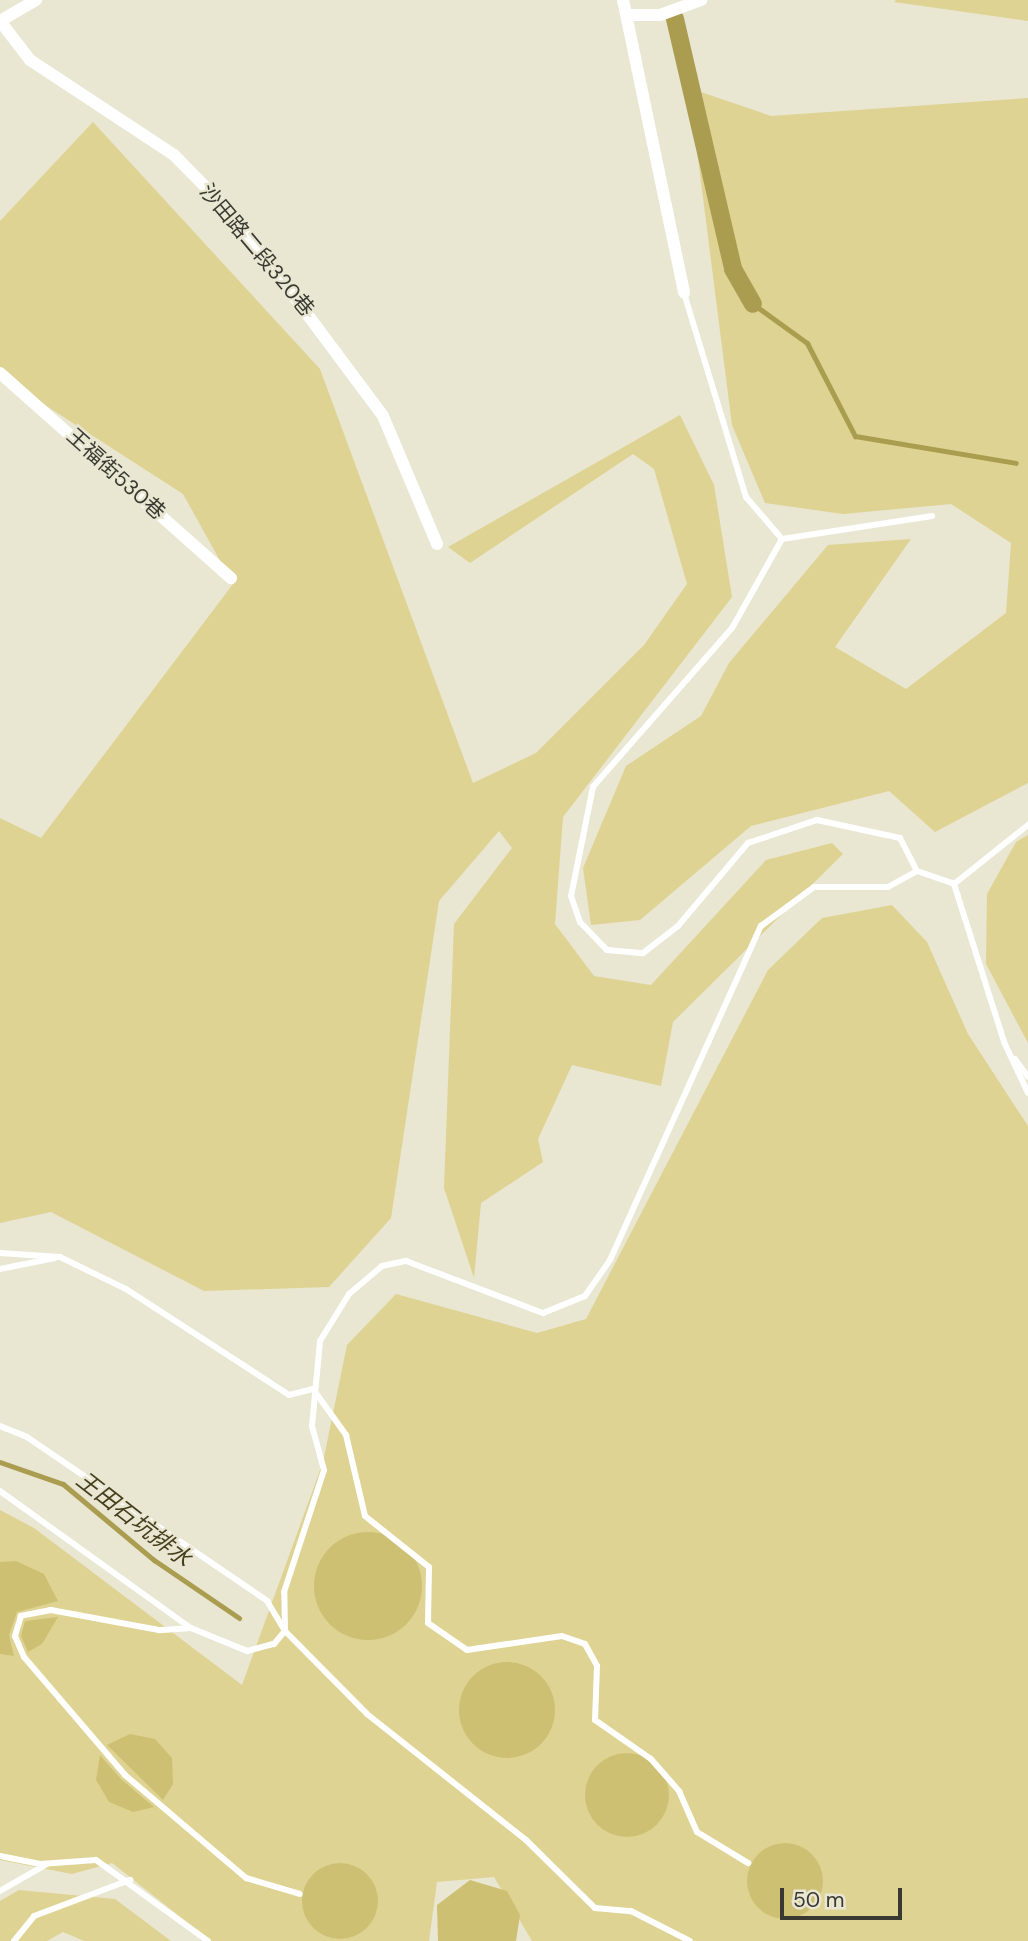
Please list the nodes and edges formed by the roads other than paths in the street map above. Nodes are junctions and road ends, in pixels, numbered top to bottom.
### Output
1 (36, 0) edge
2 (623, 0) edge
3 (701, 0) edge
4 (628, 15) junction
5 (0, 21) edge
6 (684, 293) joint
7 (0, 373) edge
8 (932, 516) dead end
9 (782, 539) junction
10 (437, 544) dead end
11 (231, 578) dead end
12 (1028, 825) edge
13 (917, 871) junction
14 (954, 884) junction
15 (1004, 1042) junction
16 (1028, 1077) edge
17 (1028, 1093) edge
18 (0, 1252) edge
19 (60, 1257) junction
20 (0, 1269) edge
21 (313, 1389) junction
22 (0, 1426) edge
23 (0, 1491) edge
24 (191, 1628) junction
25 (285, 1631) junction
26 (0, 1856) edge
27 (48, 1863) junction
28 (748, 1863) dead end
29 (130, 1880) junction
30 (0, 1891) edge
31 (300, 1894) dead end
32 (14, 1941) edge
33 (208, 1941) edge
34 (690, 1941) edge

1 - 5 street, 沙田路二段320巷
2 - 4 street
3 - 4 street
4 - 6 street
5 - 10 street, 沙田路二段320巷
6 - 9 lane
7 - 11 street, 王福街530巷
8 - 9 lane
9 - 13 lane
12 - 14 lane
13 - 14 lane
13 - 21 lane
14 - 15 lane
15 - 16 lane
15 - 17 lane
18 - 19 lane
19 - 20 lane
19 - 21 lane
21 - 25 lane
21 - 28 lane
22 - 25 lane
23 - 24 lane
24 - 25 lane
24 - 31 lane
25 - 34 lane
26 - 27 lane
27 - 29 lane
27 - 30 lane
29 - 32 lane
29 - 33 lane

